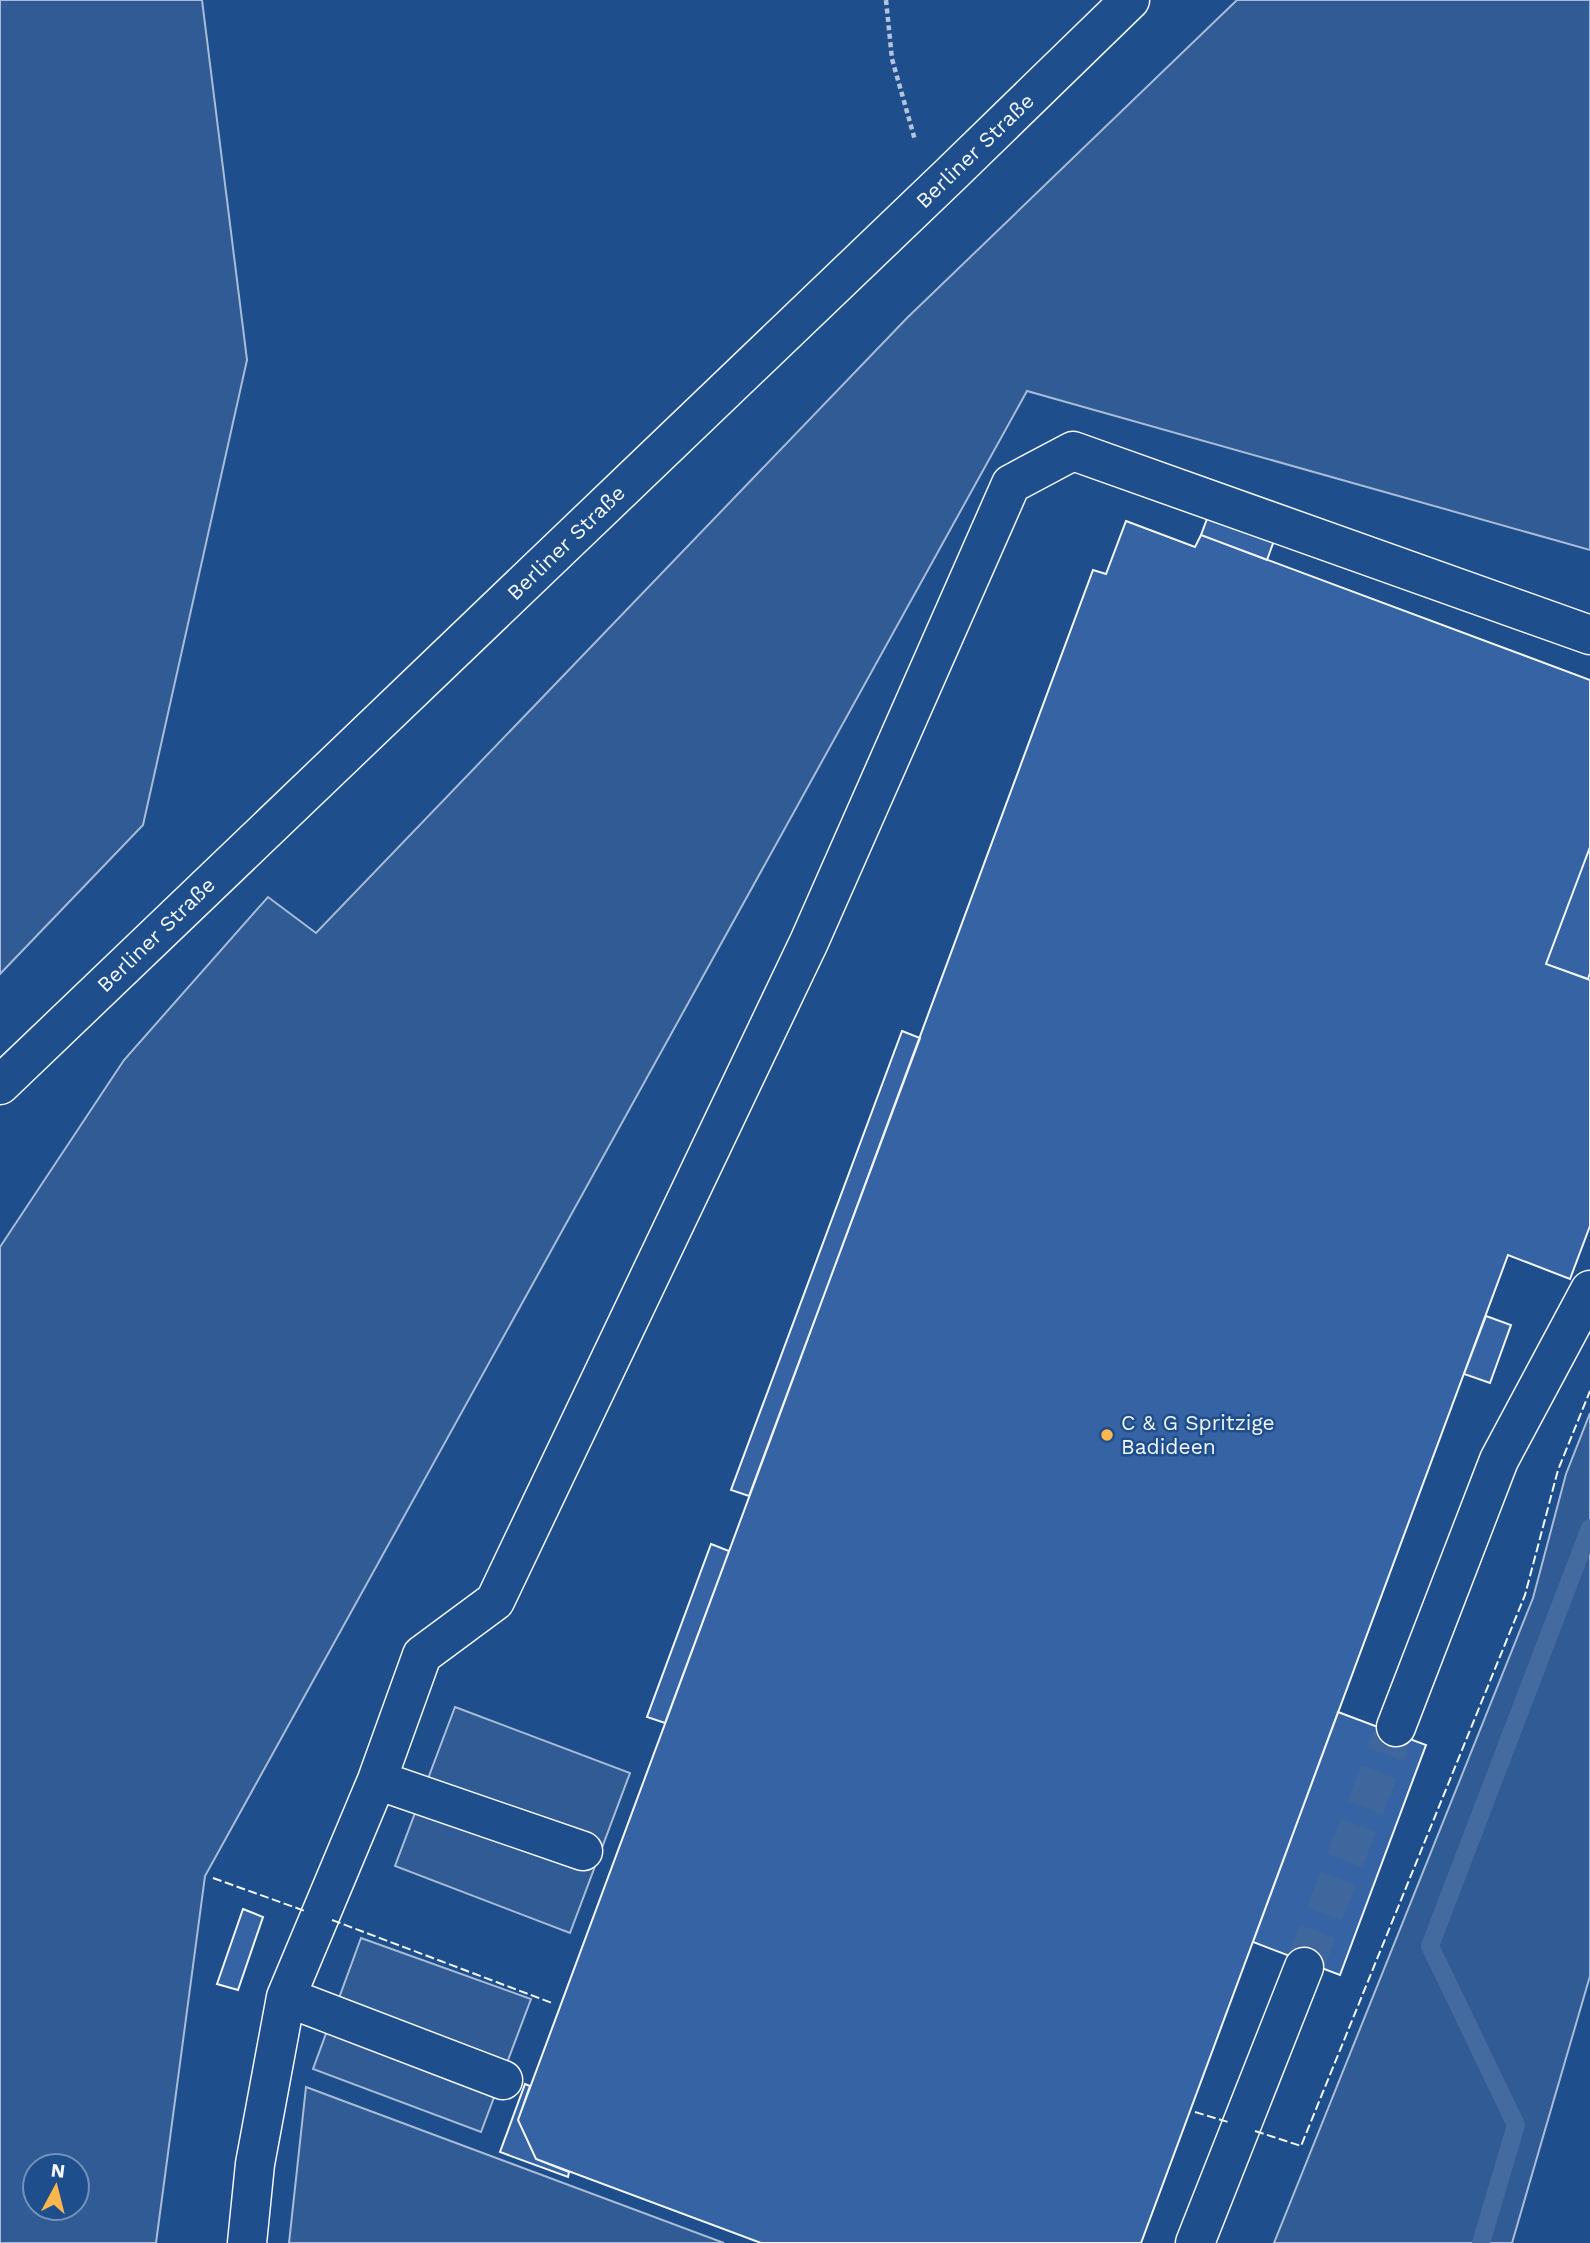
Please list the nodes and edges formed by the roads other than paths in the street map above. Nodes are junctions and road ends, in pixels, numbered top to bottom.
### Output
1 (1130, 0) edge
2 (1590, 635) edge
3 (0, 1085) edge
4 (1590, 1290) edge
5 (1396, 1727) tunnel mouth
6 (377, 1780) junction
7 (583, 1851) dead end
8 (1304, 1967) tunnel mouth
9 (286, 1997) junction
10 (503, 2080) dead end
11 (247, 2243) edge
12 (1195, 2243) edge

1 - 3 main road, Berliner Straße
2 - 6 main road
4 - 5 main road
6 - 7 main road
6 - 9 main road
8 - 12 main road
9 - 10 main road
9 - 11 main road

